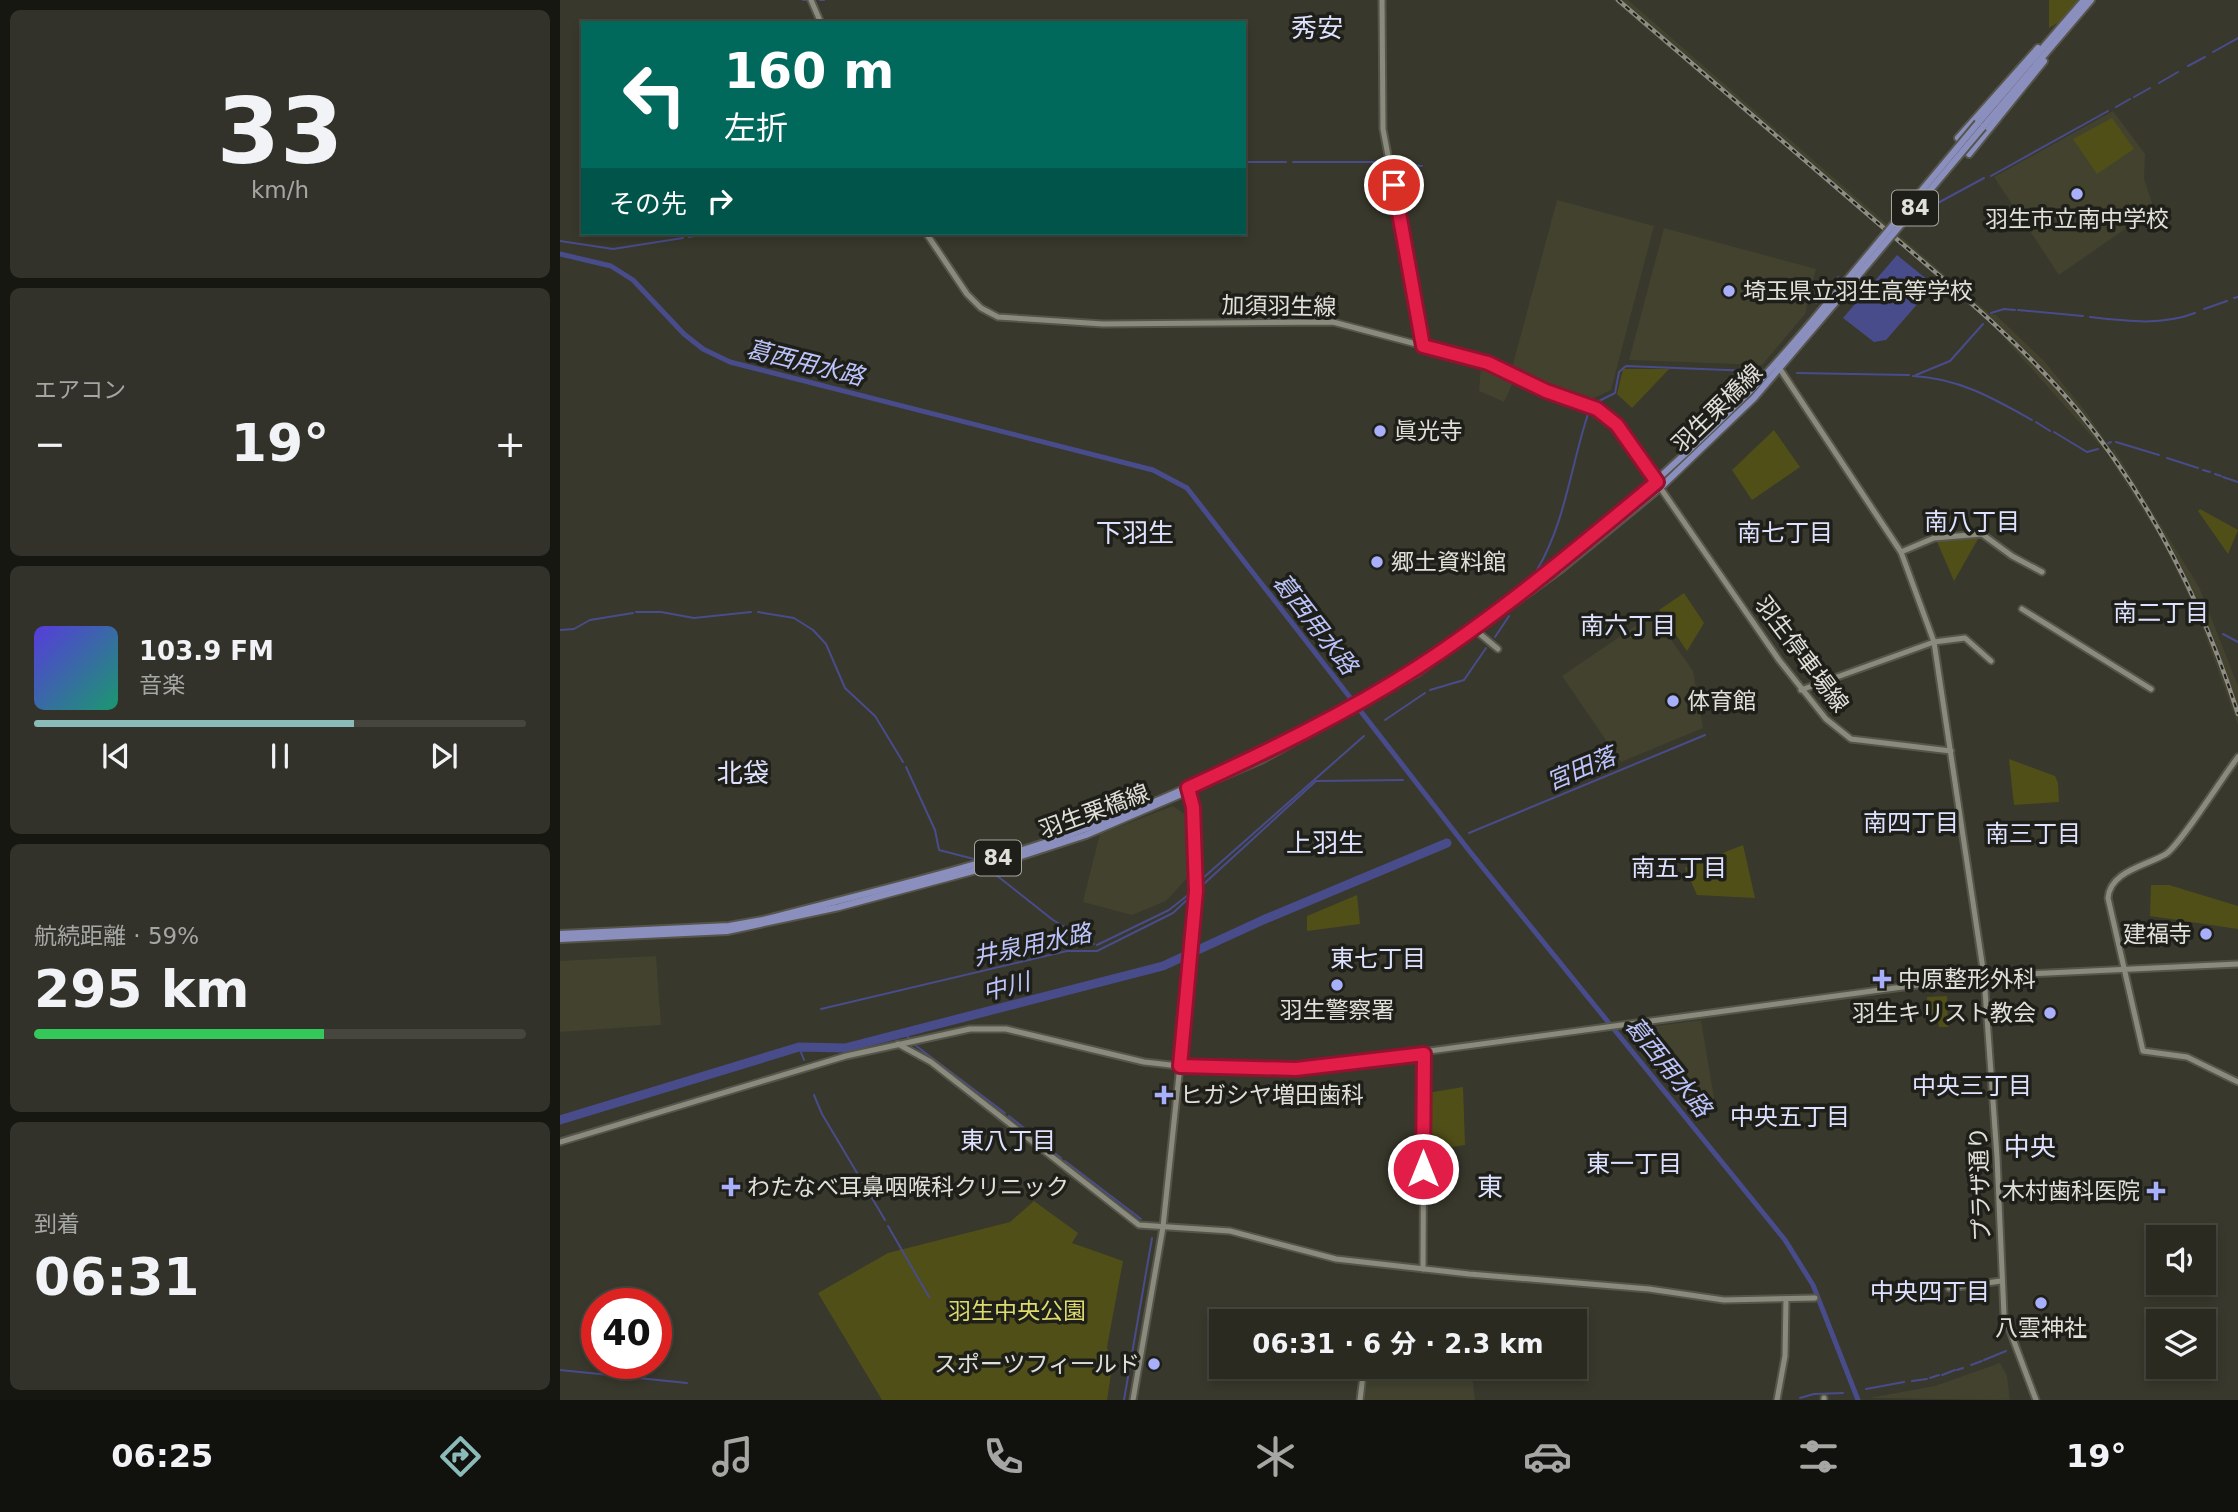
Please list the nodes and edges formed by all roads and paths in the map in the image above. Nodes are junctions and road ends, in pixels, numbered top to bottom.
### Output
1 (811, 0) edge
2 (1382, 0) edge
3 (2084, 0) edge
4 (2091, 0) edge
5 (820, 21) edge
6 (2069, 22) junction
7 (1958, 138) dead end
8 (1969, 154) dead end
9 (927, 235) edge
10 (1844, 288) junction
11 (1423, 346) junction
12 (1776, 364) junction
13 (1780, 371) junction
14 (1659, 485) junction
15 (1901, 552) junction
16 (2042, 572) dead end
17 (2022, 610) dead end
18 (1475, 631) junction
19 (1934, 642) junction
20 (1498, 649) dead end
21 (1991, 661) dead end
22 (2151, 689) dead end
23 (1801, 690) junction
24 (1951, 751) junction
25 (2238, 757) edge
26 (1189, 790) junction
27 (560, 936) edge
28 (2238, 964) edge
29 (2125, 971) junction
30 (1984, 976) junction
31 (897, 1044) junction
32 (1424, 1054) junction
33 (1180, 1066) junction
34 (2238, 1082) edge
35 (560, 1142) edge
36 (1163, 1227) junction
37 (1423, 1269) junction
38 (2001, 1281) junction
39 (1949, 1288) dead end
40 (1815, 1298) dead end
41 (1786, 1299) junction
42 (1363, 1379) edge
43 (1133, 1400) edge
44 (1360, 1400) edge
45 (1777, 1400) edge
46 (2036, 1400) edge

1 - 5 street
2 - 11 street
3 - 6 main road, 羽生栗橋線 / 84
4 - 6 main road, 羽生栗橋線 / 84
6 - 7 main road
6 - 8 main road
6 - 10 main road, 羽生栗橋線 / 84, bridge
9 - 11 street, 加須羽生線
10 - 12 main road, 羽生栗橋線 / 84
10 - 13 main road, 羽生栗橋線 / 84
11 - 14 street, 加須羽生線
12 - 13 street
12 - 14 main road, 羽生栗橋線 / 84
13 - 14 main road, 羽生栗橋線 / 84
13 - 15 street
14 - 18 main road, 羽生栗橋線 / 84
14 - 23 street, 羽生停車場線
15 - 16 street
15 - 19 street
17 - 22 street
18 - 20 street
18 - 26 main road, 羽生栗橋線 / 84
19 - 21 street
19 - 23 street
19 - 24 street
23 - 24 street, 羽生停車場線
24 - 30 street
25 - 29 street
26 - 27 main road, 羽生栗橋線 / 84
26 - 33 street
28 - 29 street
29 - 30 street
29 - 34 street
30 - 32 street
30 - 38 street, プラザ通り
31 - 33 street
31 - 35 street
31 - 36 street
32 - 33 street
32 - 37 street
33 - 36 street
36 - 37 street
36 - 43 street
37 - 41 street
38 - 39 street
38 - 46 street, プラザ通り
40 - 41 street
41 - 45 street
42 - 44 street

